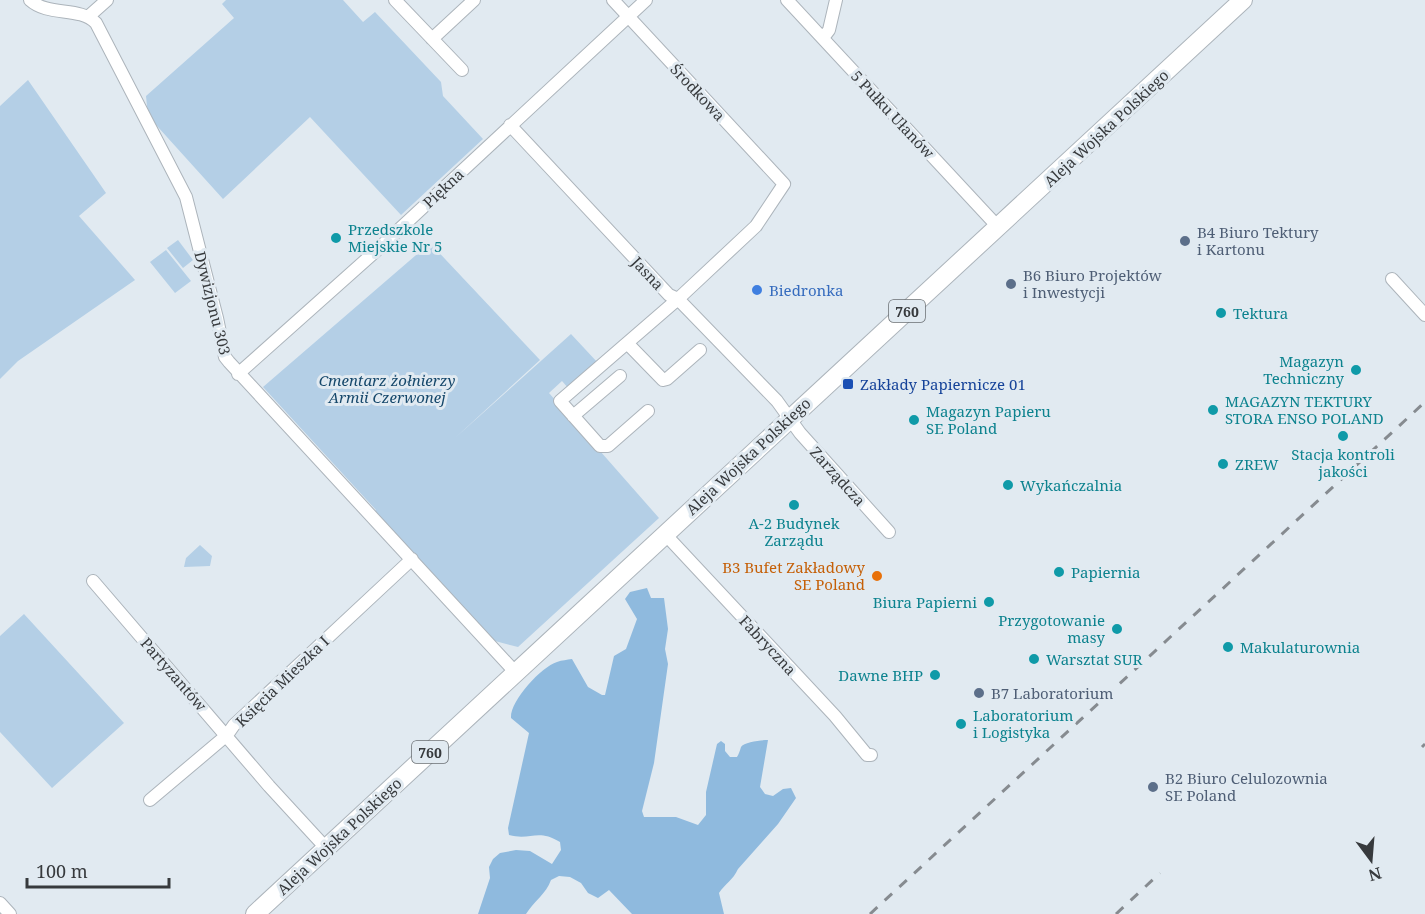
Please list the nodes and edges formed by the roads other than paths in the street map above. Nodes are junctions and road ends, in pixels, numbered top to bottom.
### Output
1 (30, 0) edge
2 (107, 0) edge
3 (395, 0) edge
4 (474, 0) edge
5 (613, 0) edge
6 (646, 0) edge
7 (787, 0) edge
8 (836, 0) edge
9 (1243, 0) edge
10 (90, 16) junction
11 (628, 16) junction
12 (822, 38) junction
13 (432, 39) junction
14 (462, 70) dead end
15 (510, 125) junction
16 (999, 228) junction
17 (1392, 279) dead end
18 (678, 299) junction
19 (1425, 315) edge
20 (628, 344) junction
21 (700, 350) dead end
22 (238, 374) junction
23 (620, 376) dead end
24 (648, 411) dead end
25 (573, 416) junction
26 (790, 417) junction
27 (889, 532) dead end
28 (664, 533) junction
29 (412, 559) junction
30 (93, 580) dead end
31 (516, 673) junction
32 (227, 735) junction
33 (871, 755) dead end
34 (150, 800) dead end
35 (326, 848) junction
36 (0, 903) edge
37 (10, 914) edge
38 (255, 914) edge

1 - 10 street
2 - 10 street
3 - 13 street
4 - 13 street
5 - 11 street, Środkowa
6 - 11 street, Piękna
7 - 12 street, 5 Pułku Ułanów
8 - 12 street
9 - 16 main road, Aleja Wojska Polskiego / 760
10 - 22 street, Dywizjonu 303
11 - 15 street, Piękna
11 - 18 street, Środkowa
12 - 16 street, 5 Pułku Ułanów
13 - 14 street
15 - 18 street, Jasna
15 - 22 street, Piękna
16 - 26 main road, Aleja Wojska Polskiego / 760
17 - 19 street
18 - 20 street
18 - 26 street, Jasna
20 - 21 street
20 - 25 street
22 - 29 street, Dywizjonu 303
23 - 25 street
24 - 25 street
26 - 27 street, Zarządcza
26 - 28 main road, Aleja Wojska Polskiego / 760
28 - 31 main road, Aleja Wojska Polskiego / 760
28 - 33 street, Fabryczna
29 - 31 street, Dywizjonu 303
29 - 32 street, Księcia Mieszka I
30 - 32 street, Partyzantów
31 - 35 main road, Aleja Wojska Polskiego / 760
32 - 34 street, Księcia Mieszka I
32 - 35 street, Partyzantów
35 - 38 main road, Aleja Wojska Polskiego / 760
36 - 37 street

